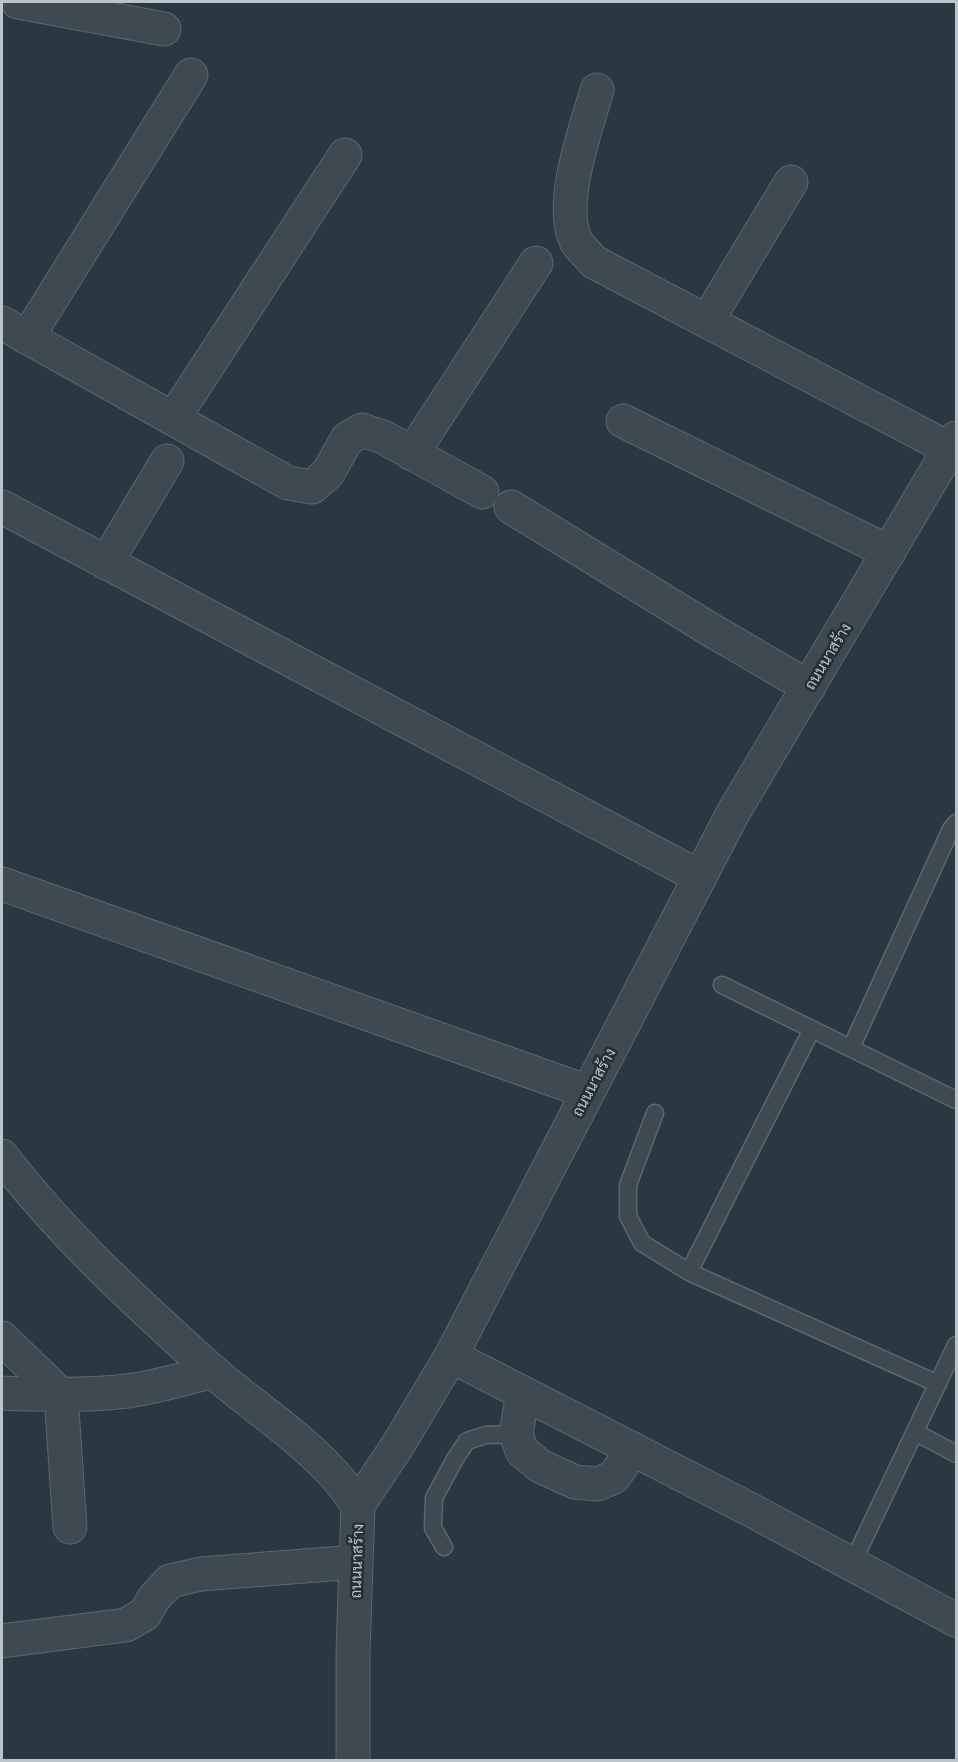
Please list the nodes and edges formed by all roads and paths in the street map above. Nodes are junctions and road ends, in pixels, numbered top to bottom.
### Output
1 (18, 2) edge
2 (165, 29) dead end
3 (191, 75) dead end
4 (597, 90) dead end
5 (345, 155) dead end
6 (791, 183) dead end
7 (536, 263) dead end
8 (707, 321) junction
9 (14, 331) edge
10 (173, 419) junction
11 (623, 421) dead end
12 (954, 447) edge
13 (412, 454) junction
14 (167, 461) dead end
15 (482, 492) dead end
16 (2, 507) edge
17 (511, 507) dead end
18 (889, 552) junction
19 (106, 563) junction
20 (809, 687) junction
21 (957, 823) edge
22 (700, 877) junction
23 (2, 884) edge
24 (722, 985) dead end
25 (812, 1029) junction
26 (851, 1048) junction
27 (588, 1092) junction
28 (957, 1100) edge
29 (655, 1113) dead end
30 (2, 1156) edge
31 (689, 1272) junction
32 (2, 1338) edge
33 (957, 1346) edge
34 (451, 1356) junction
35 (213, 1371) junction
36 (938, 1384) junction
37 (2, 1393) edge
38 (523, 1393) junction
39 (61, 1395) junction
40 (915, 1432) junction
41 (516, 1434) junction
42 (633, 1449) junction
43 (957, 1454) edge
44 (358, 1505) junction
45 (70, 1527) dead end
46 (444, 1547) dead end
47 (356, 1562) junction
48 (852, 1564) junction
49 (957, 1620) edge
50 (2, 1641) edge
51 (353, 1761) edge

1 - 2 street
3 - 9 street
4 - 8 street
5 - 10 street
6 - 8 street
7 - 13 street
8 - 12 street
9 - 10 street
10 - 13 street
11 - 18 street
12 - 18 street, ถนนนาสร้าง
13 - 15 street
14 - 19 street
16 - 19 street
17 - 20 street
18 - 20 street, ถนนนาสร้าง
19 - 22 street
20 - 22 street, ถนนนาสร้าง
21 - 26 lane
22 - 27 street, ถนนนาสร้าง
23 - 27 street
24 - 25 lane
25 - 26 lane
25 - 31 lane
26 - 28 lane
27 - 34 street, ถนนนาสร้าง
29 - 31 lane
30 - 35 street
31 - 36 lane
32 - 39 street
33 - 36 lane
34 - 38 street
34 - 44 street, ถนนนาสร้าง
35 - 39 street
35 - 44 street
36 - 40 lane
37 - 39 street
38 - 41 street
38 - 42 street
39 - 45 street
40 - 43 lane
40 - 48 lane
41 - 42 street
41 - 46 lane
42 - 48 street
44 - 47 street, ถนนนาสร้าง
47 - 50 street
47 - 51 street, ถนนนาสร้าง
48 - 49 street

